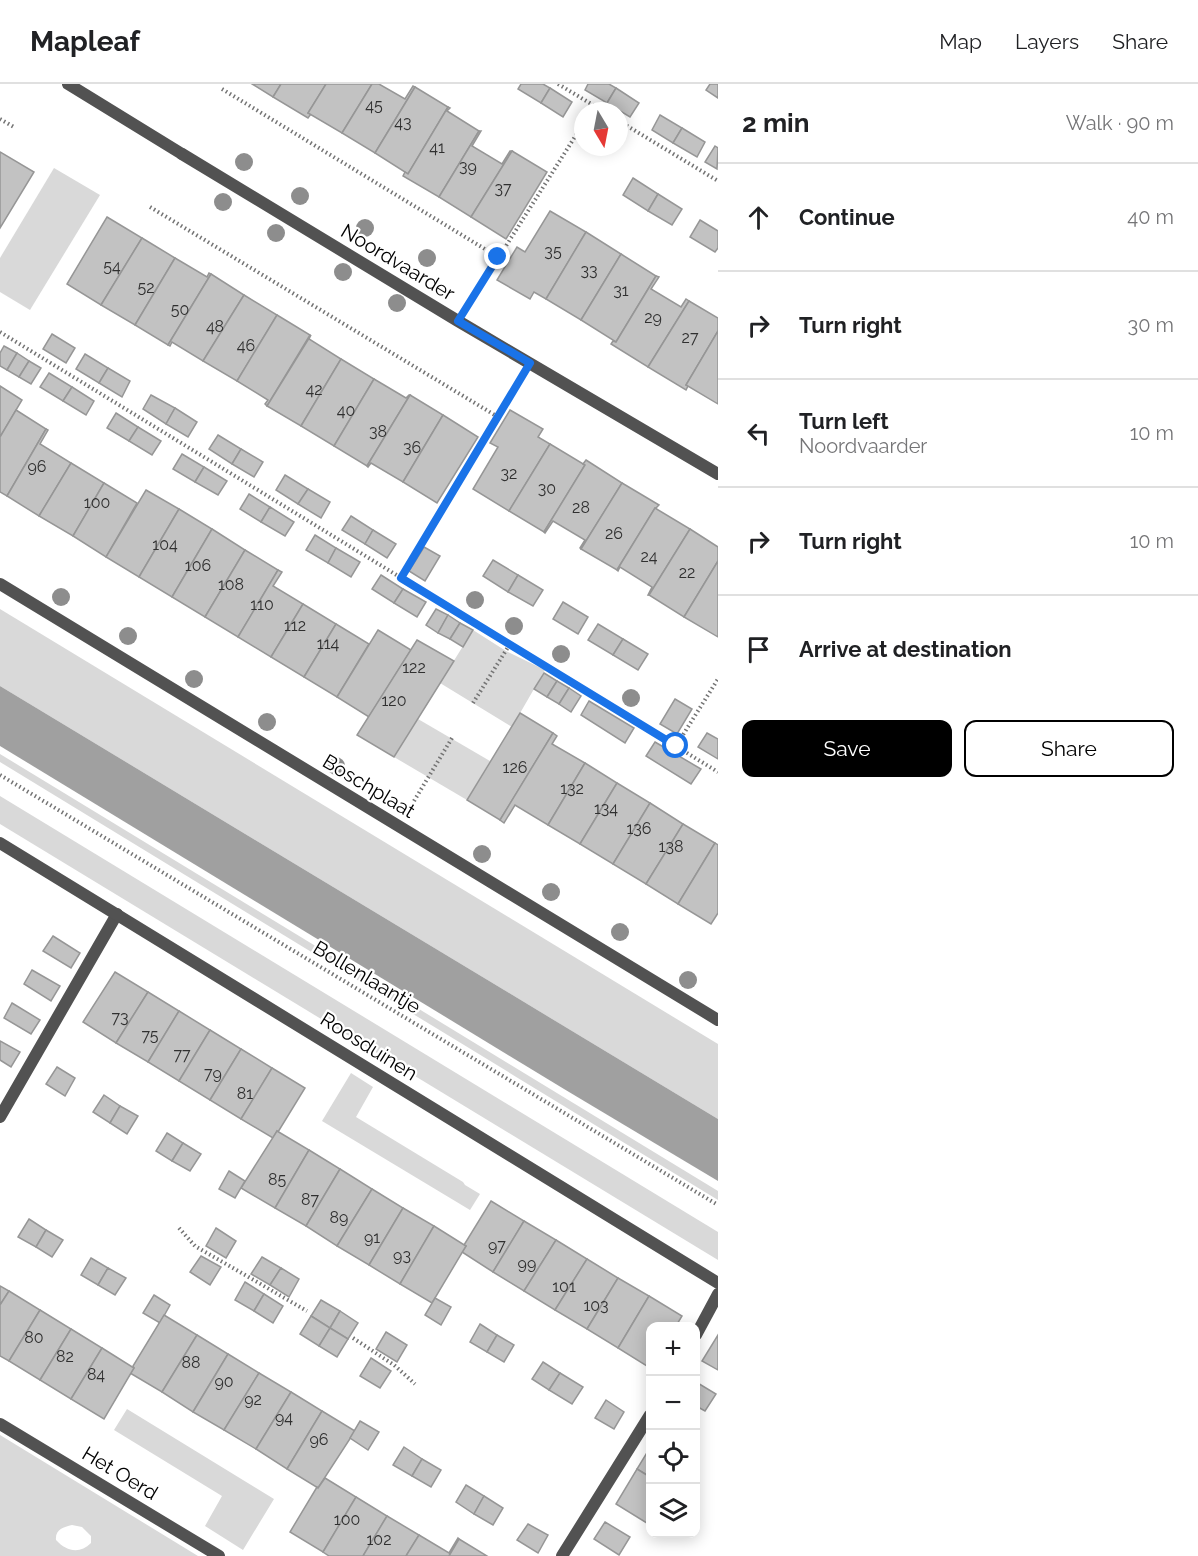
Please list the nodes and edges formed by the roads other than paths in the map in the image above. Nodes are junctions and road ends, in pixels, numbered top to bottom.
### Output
1 (68, 84) edge
2 (718, 474) edge
3 (0, 584) edge
4 (0, 843) edge
5 (117, 914) junction
6 (718, 1020) edge
7 (0, 1117) edge
8 (718, 1283) edge
9 (718, 1294) edge
10 (700, 1328) edge
11 (646, 1423) edge
12 (0, 1424) edge
13 (219, 1556) edge
14 (562, 1556) edge

1 - 2 street, Noordvaarder
3 - 6 street, Boschplaat
4 - 5 street, Roosduinen
5 - 7 street
5 - 8 street, Roosduinen
9 - 10 street
11 - 14 street
12 - 13 street, Het Oerd

